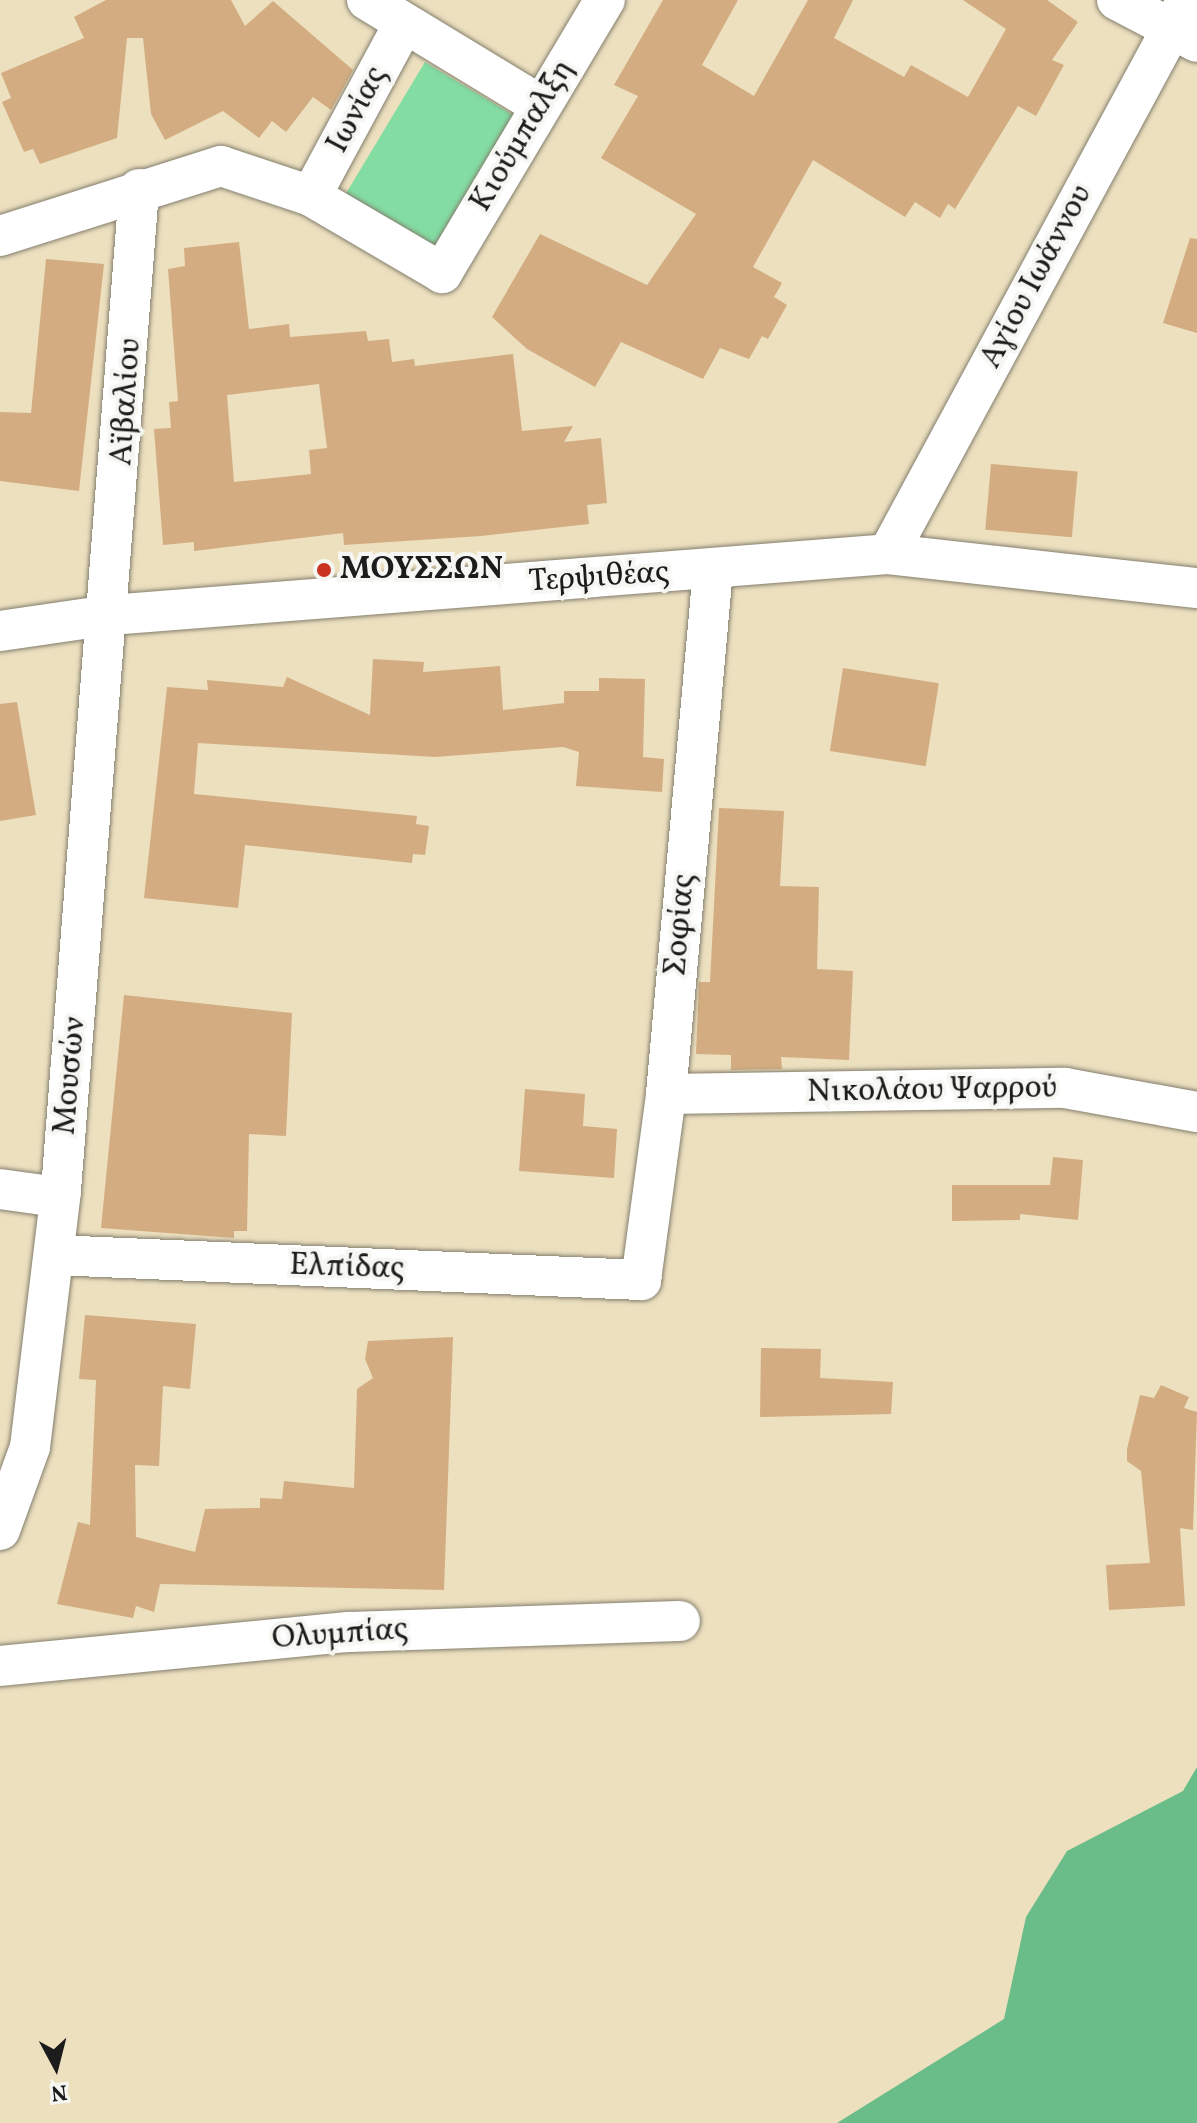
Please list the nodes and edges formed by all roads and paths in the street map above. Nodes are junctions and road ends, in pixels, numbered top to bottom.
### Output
1 (367, 0) edge
2 (605, 0) edge
3 (1117, 0) edge
4 (404, 23) junction
5 (1185, 24) edge
6 (540, 105) junction
7 (139, 189) junction
8 (311, 196) junction
9 (0, 236) edge
10 (888, 554) junction
11 (713, 569) junction
12 (1197, 588) edge
13 (110, 615) junction
14 (0, 631) edge
15 (666, 1094) junction
16 (1197, 1112) edge
17 (0, 1189) edge
18 (58, 1197) junction
19 (54, 1255) junction
20 (641, 1280) joint
21 (0, 1530) edge
22 (680, 1621) dead end
23 (0, 1666) edge

1 - 4 street
2 - 6 street, Κιούμπαλξη
3 - 5 street
4 - 6 street
4 - 8 street, Ιωνίας
5 - 10 street, Αγίου Ιωάννου
6 - 8 street, Κιούμπαλξη
7 - 8 street
7 - 9 street
7 - 13 street, Αϊβαλίου
10 - 11 street, Τερψιθέας
10 - 12 street, Τερψιθέας
11 - 13 street, Τερψιθέας
11 - 15 street, Σοφίας
13 - 14 street, Τερψιθέας
13 - 18 street, Μουσών
15 - 16 street, Νικολάου Ψαρρού
15 - 20 street, Σοφίας
17 - 18 street
18 - 19 street, Μουσών
19 - 20 street, Ελπίδας
19 - 21 street, Μουσών
22 - 23 street, Ολυμπίας

